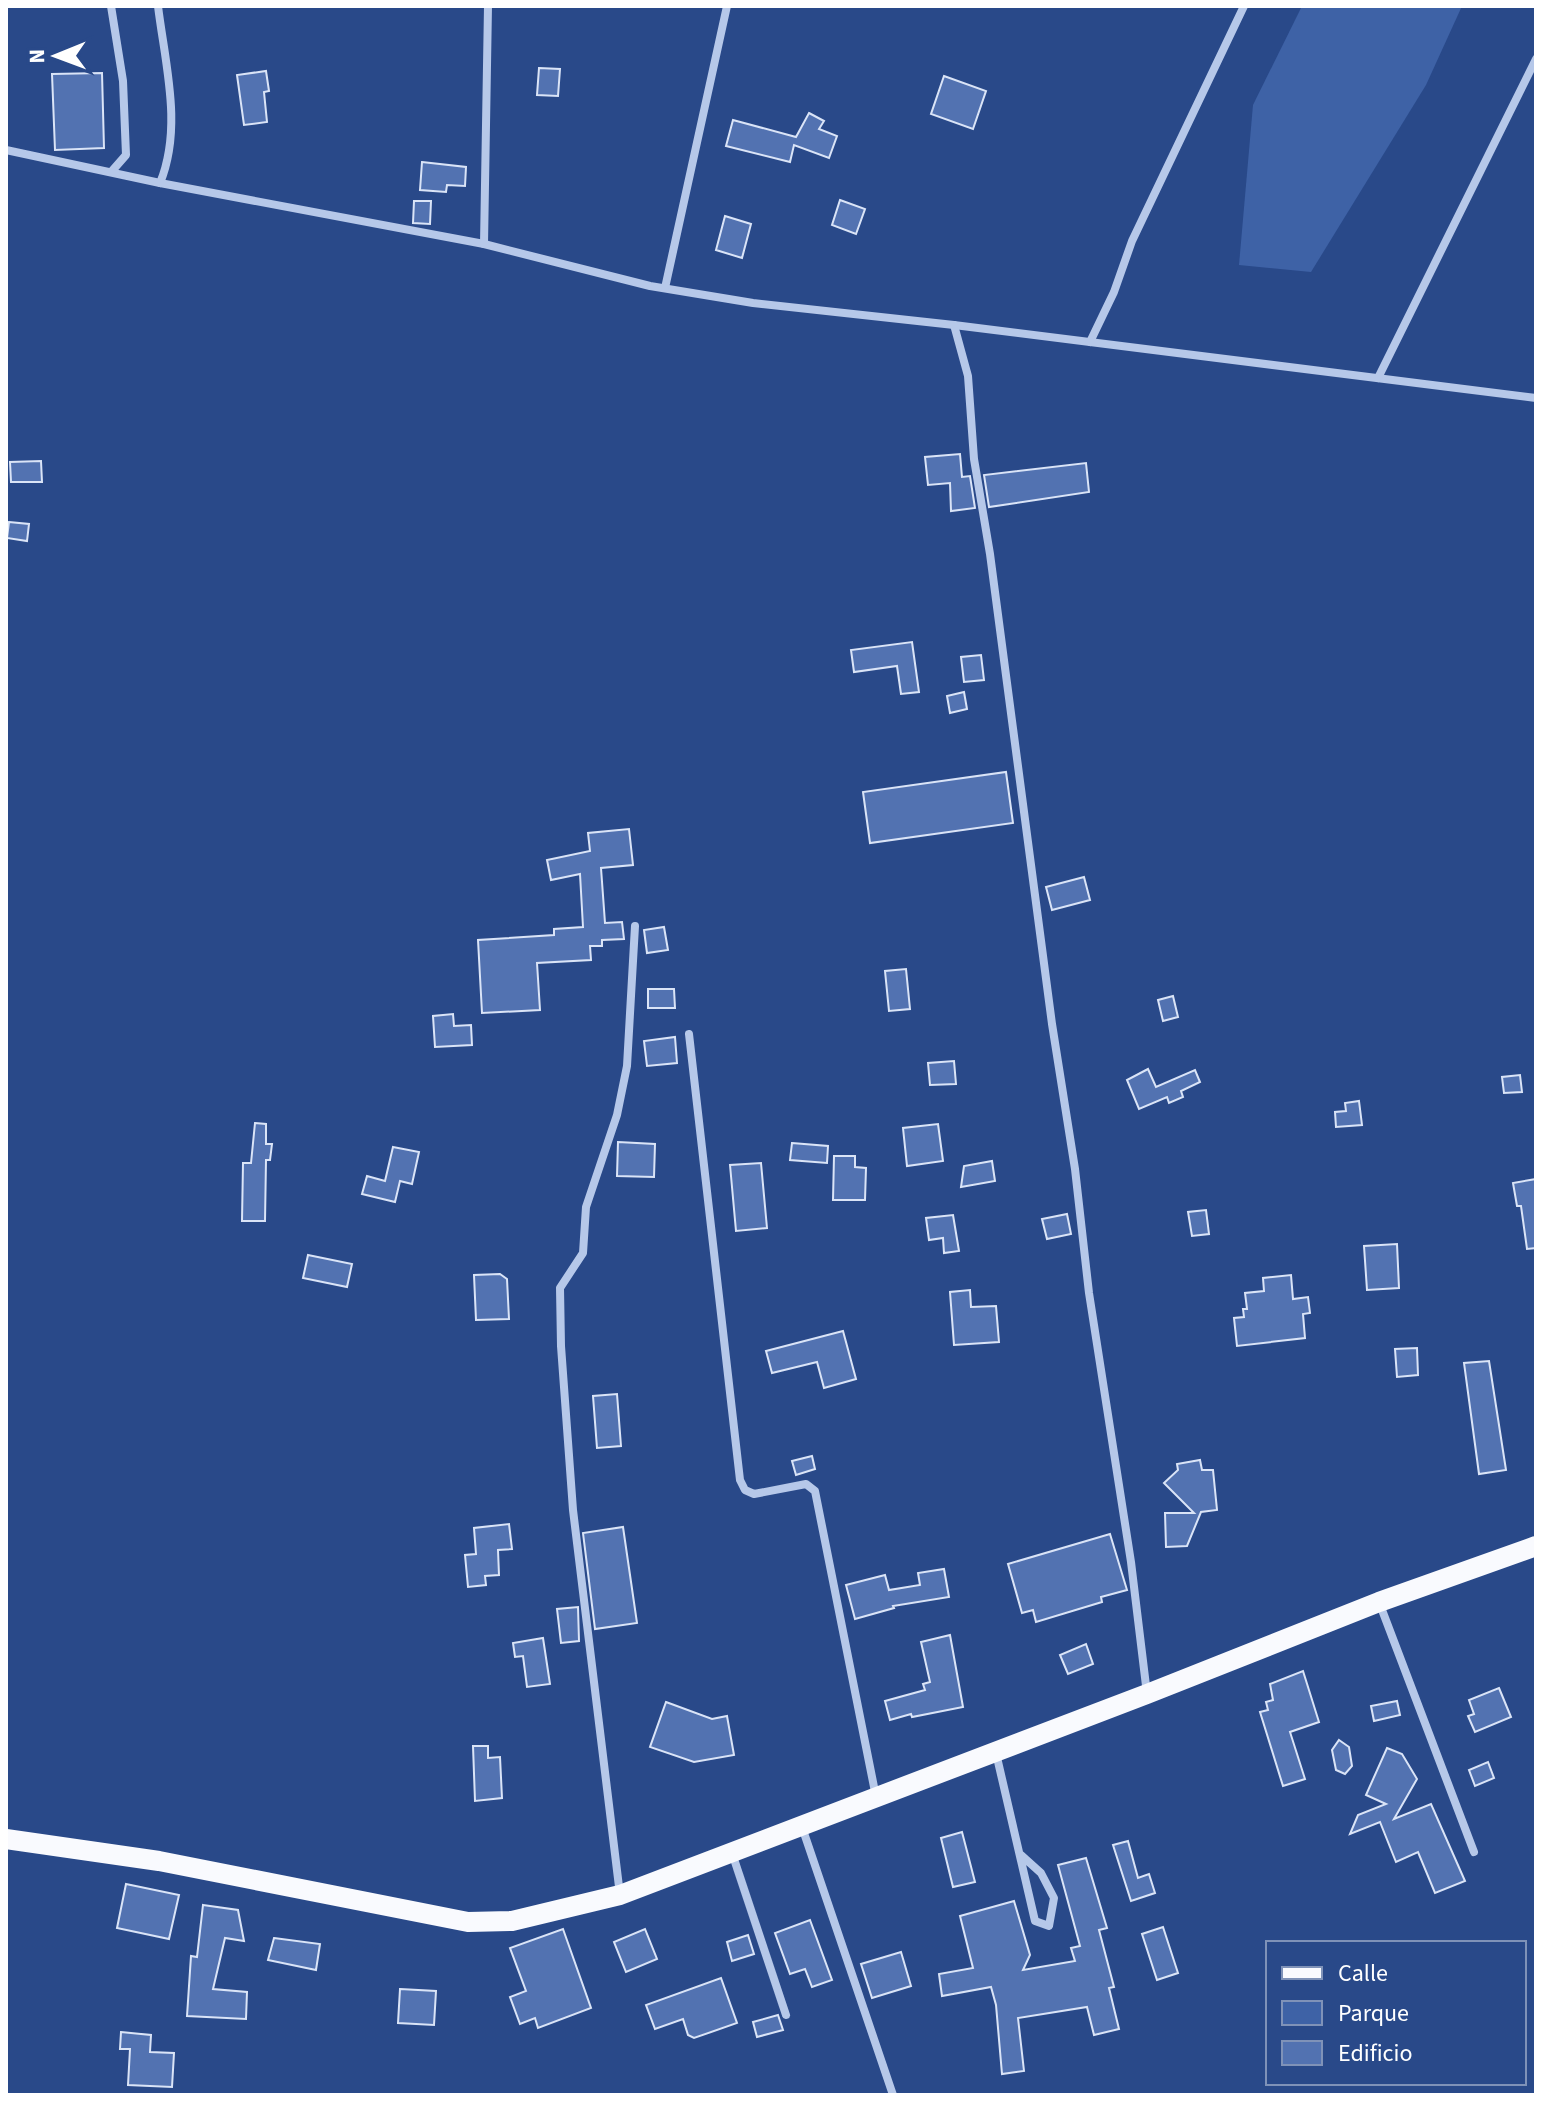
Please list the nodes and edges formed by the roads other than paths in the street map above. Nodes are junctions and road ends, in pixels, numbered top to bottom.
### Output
1 (111, 6) edge
2 (158, 6) edge
3 (488, 6) edge
4 (727, 6) edge
5 (1244, 6) edge
6 (1536, 59) edge
7 (6, 150) edge
8 (112, 171) junction
9 (160, 183) junction
10 (484, 244) junction
11 (665, 288) junction
12 (954, 325) junction
13 (1090, 342) junction
14 (1378, 378) junction
15 (1536, 398) edge
16 (635, 926) dead end
17 (689, 1034) dead end
18 (1535, 1550) edge
19 (1379, 1602) junction
20 (1147, 1694) junction
21 (995, 1752) junction
22 (876, 1798) junction
23 (802, 1826) junction
24 (6, 1839) edge
25 (1474, 1852) dead end
26 (732, 1853) junction
27 (1021, 1855) junction
28 (620, 1895) junction
29 (786, 2015) dead end
30 (893, 2095) edge

1 - 8 street
2 - 9 street
3 - 10 street
4 - 11 street
5 - 13 street
6 - 14 street
7 - 8 street
8 - 9 street
9 - 10 street
10 - 11 street
11 - 12 street
12 - 13 street
12 - 20 street
13 - 14 street
14 - 15 street
16 - 28 street
17 - 22 street
18 - 19 main road
19 - 20 main road
19 - 25 street
20 - 21 main road
21 - 22 main road
21 - 27 street
22 - 23 main road
23 - 26 main road
23 - 30 street
24 - 28 main road
26 - 28 main road
26 - 29 street
27 - 27 street

